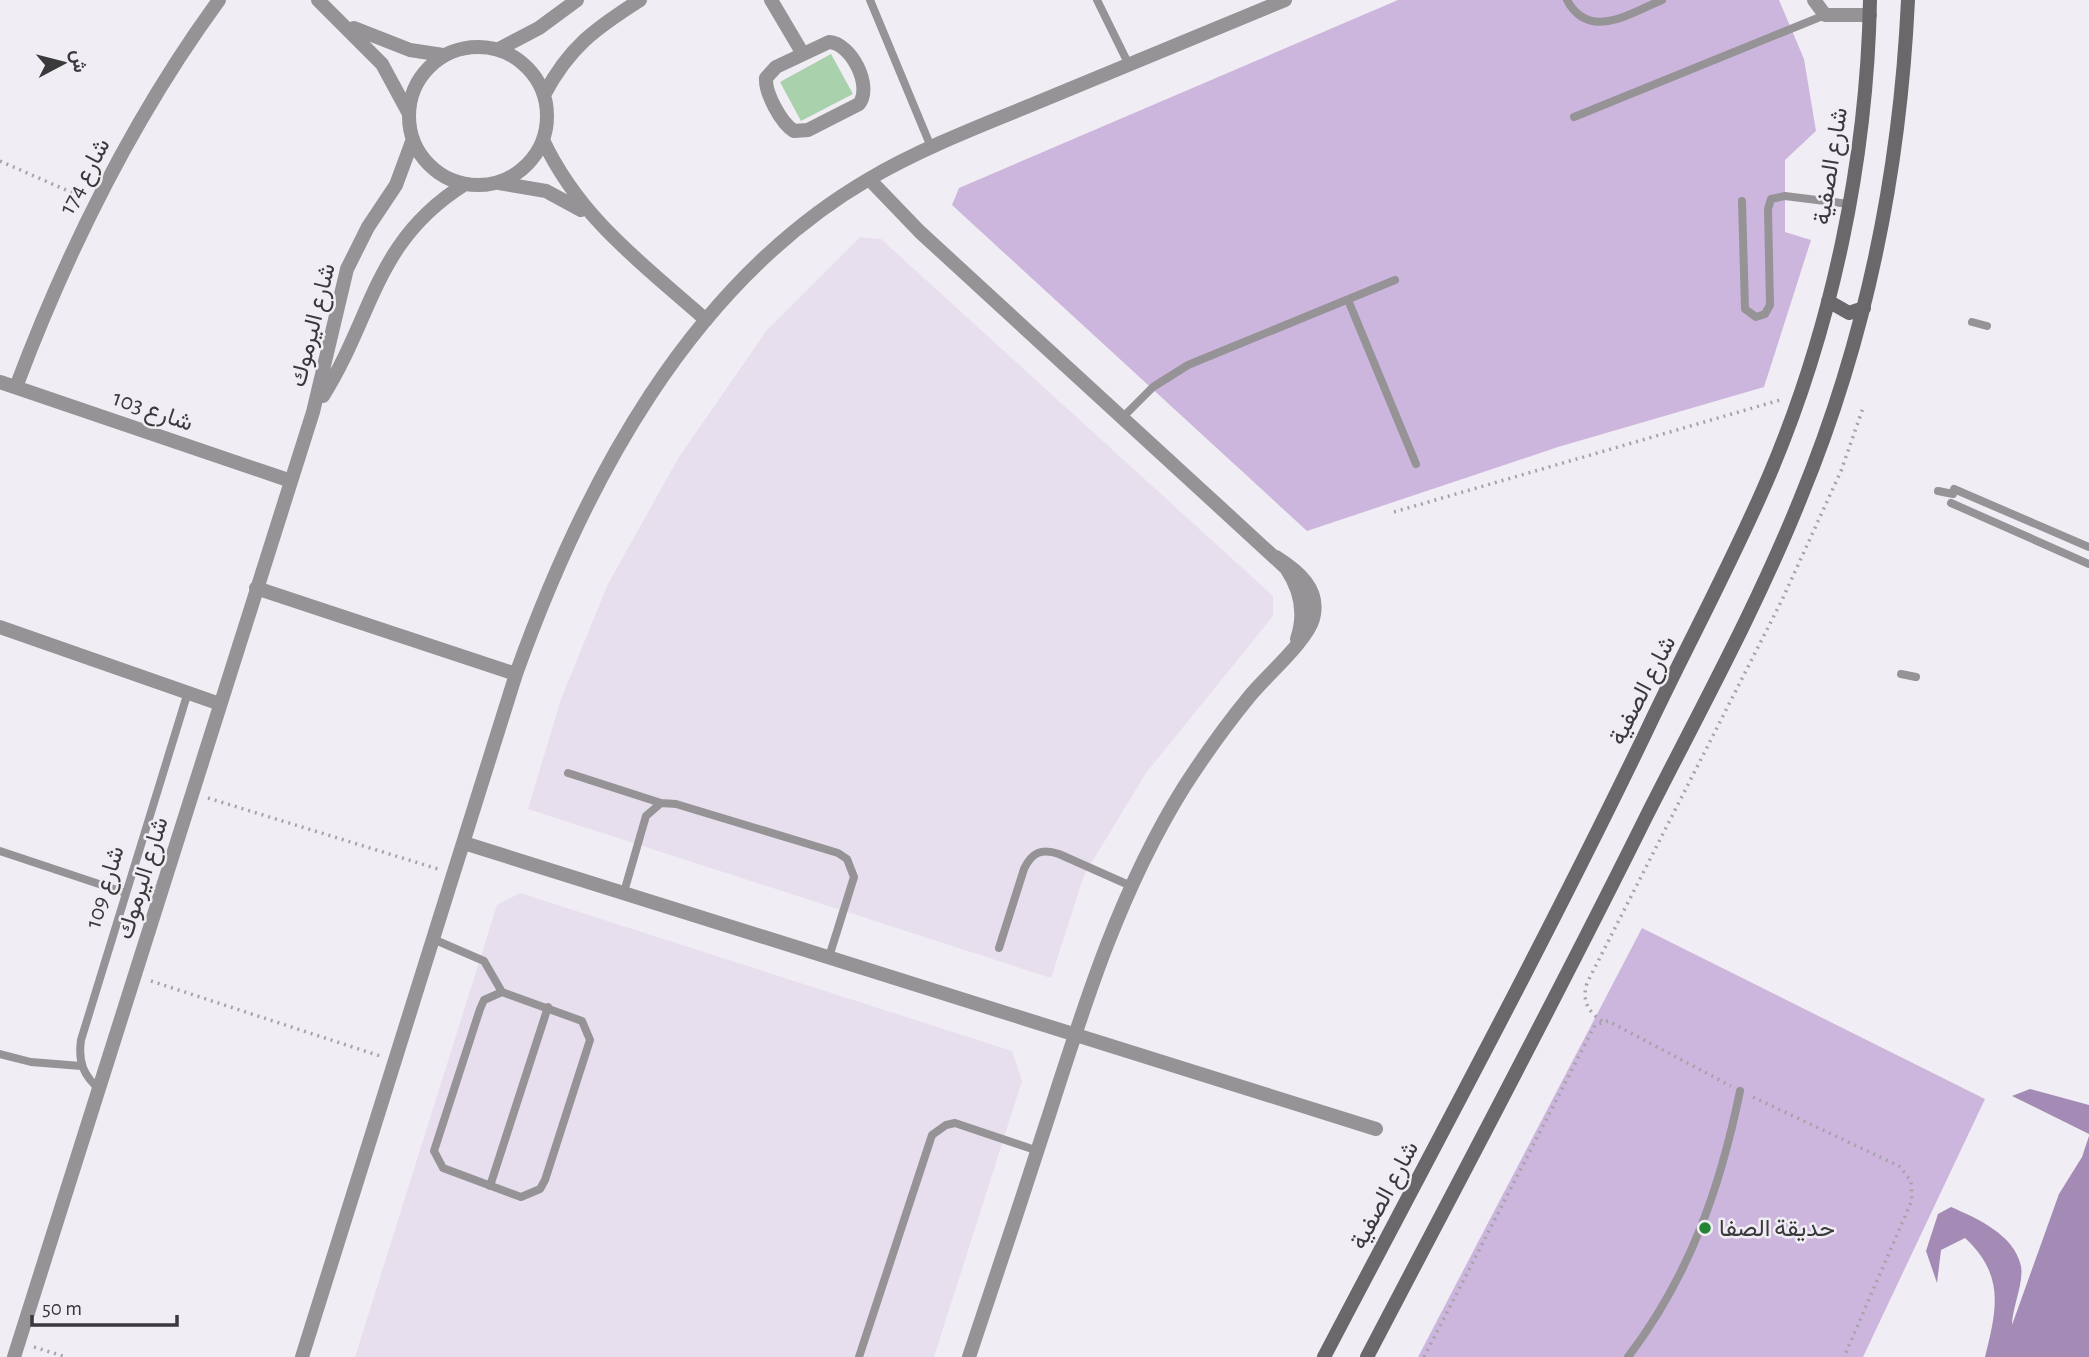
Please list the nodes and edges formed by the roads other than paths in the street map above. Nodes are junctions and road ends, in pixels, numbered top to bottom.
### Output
1 (219, 0) edge
2 (318, 0) edge
3 (577, 0) edge
4 (640, 0) edge
5 (771, 0) edge
6 (870, 0) edge
7 (1097, 0) edge
8 (1285, 0) edge
9 (1567, 0) edge
10 (1662, 0) edge
11 (1814, 0) edge
12 (1870, 0) edge
13 (1908, 0) edge
14 (1825, 15) junction
15 (1870, 16) junction
16 (343, 23) junction
17 (499, 49) junction
18 (803, 54) junction
19 (443, 55) junction
20 (1129, 65) junction
21 (544, 95) junction
22 (408, 112) junction
23 (1574, 117) dead end
24 (412, 139) junction
25 (543, 140) junction
26 (931, 147) junction
27 (869, 179) junction
28 (497, 183) junction
29 (464, 184) junction
30 (1742, 201) dead end
31 (1849, 204) junction
32 (590, 215) junction
33 (1395, 280) dead end
34 (1348, 300) junction
35 (1828, 301) junction
36 (1864, 308) junction
37 (706, 320) junction
38 (1972, 322) dead end
39 (1987, 326) dead end
40 (0, 382) edge
41 (16, 387) junction
42 (313, 412) junction
43 (1123, 417) junction
44 (1416, 464) dead end
45 (291, 481) junction
46 (1938, 491) dead end
47 (1953, 495) junction
48 (2089, 547) edge
49 (2089, 564) edge
50 (256, 588) junction
51 (0, 628) edge
52 (516, 674) junction
53 (1901, 674) dead end
54 (1916, 677) dead end
55 (188, 692) junction
56 (220, 704) junction
57 (568, 773) dead end
58 (661, 803) junction
59 (464, 843) junction
60 (0, 851) edge
61 (1131, 886) junction
62 (624, 892) junction
63 (127, 893) junction
64 (433, 939) junction
65 (999, 948) dead end
66 (829, 957) junction
67 (502, 992) junction
68 (548, 1007) junction
69 (1075, 1036) junction
70 (0, 1054) edge
71 (82, 1066) junction
72 (100, 1090) junction
73 (1740, 1091) road end
74 (1376, 1129) dead end
75 (1038, 1151) junction
76 (490, 1186) junction
77 (17, 1350) edge
78 (302, 1357) edge
79 (859, 1357) edge
80 (969, 1357) edge
81 (1324, 1357) edge
82 (1367, 1357) edge
83 (1628, 1357) edge

1 - 41 street, شارع 174
2 - 16 street
3 - 17 street
4 - 21 street
5 - 18 street
6 - 26 lane
7 - 20 lane
8 - 20 street
9 - 10 lane
11 - 14 street
12 - 15 main road, شارع الصفية
13 - 36 main road
14 - 15 street
14 - 23 lane
15 - 31 main road, شارع الصفية
16 - 19 street
16 - 22 street
17 - 19 street
17 - 21 street
18 - 18 street
19 - 22 street
20 - 26 street
21 - 25 street
22 - 24 street
24 - 29 street
24 - 42 street, شارع اليرموك
25 - 28 street
25 - 32 street
26 - 27 street
27 - 37 street
27 - 43 street
28 - 29 street
28 - 32 street
29 - 42 street, شارع اليرموك
30 - 31 lane
31 - 35 main road, شارع الصفية
32 - 37 street
33 - 34 lane
34 - 43 lane
34 - 44 lane
35 - 36 main road
35 - 81 main road, شارع الصفية
36 - 82 main road
37 - 52 street
38 - 39 lane
40 - 41 street, شارع 103
41 - 45 street, شارع 103
42 - 45 street, شارع اليرموك
43 - 61 street
45 - 50 street, شارع اليرموك
46 - 47 lane
47 - 48 lane
47 - 49 lane
50 - 52 street
50 - 56 street, شارع اليرموك
51 - 55 street
52 - 59 street
53 - 54 lane
55 - 56 street
55 - 63 lane, شارع 109
56 - 72 street, شارع اليرموك
57 - 58 lane
58 - 62 lane
58 - 66 lane
59 - 62 street
59 - 64 street
60 - 63 lane
61 - 65 lane
61 - 69 street
62 - 66 street
63 - 71 lane, شارع 109
64 - 67 lane
64 - 78 street
66 - 69 street
67 - 68 lane
67 - 76 lane
68 - 76 lane
68 - 76 lane
69 - 74 street
69 - 75 street
70 - 71 lane
71 - 72 lane
72 - 77 street, شارع اليرموك
73 - 83 lane
75 - 79 lane
75 - 80 street

